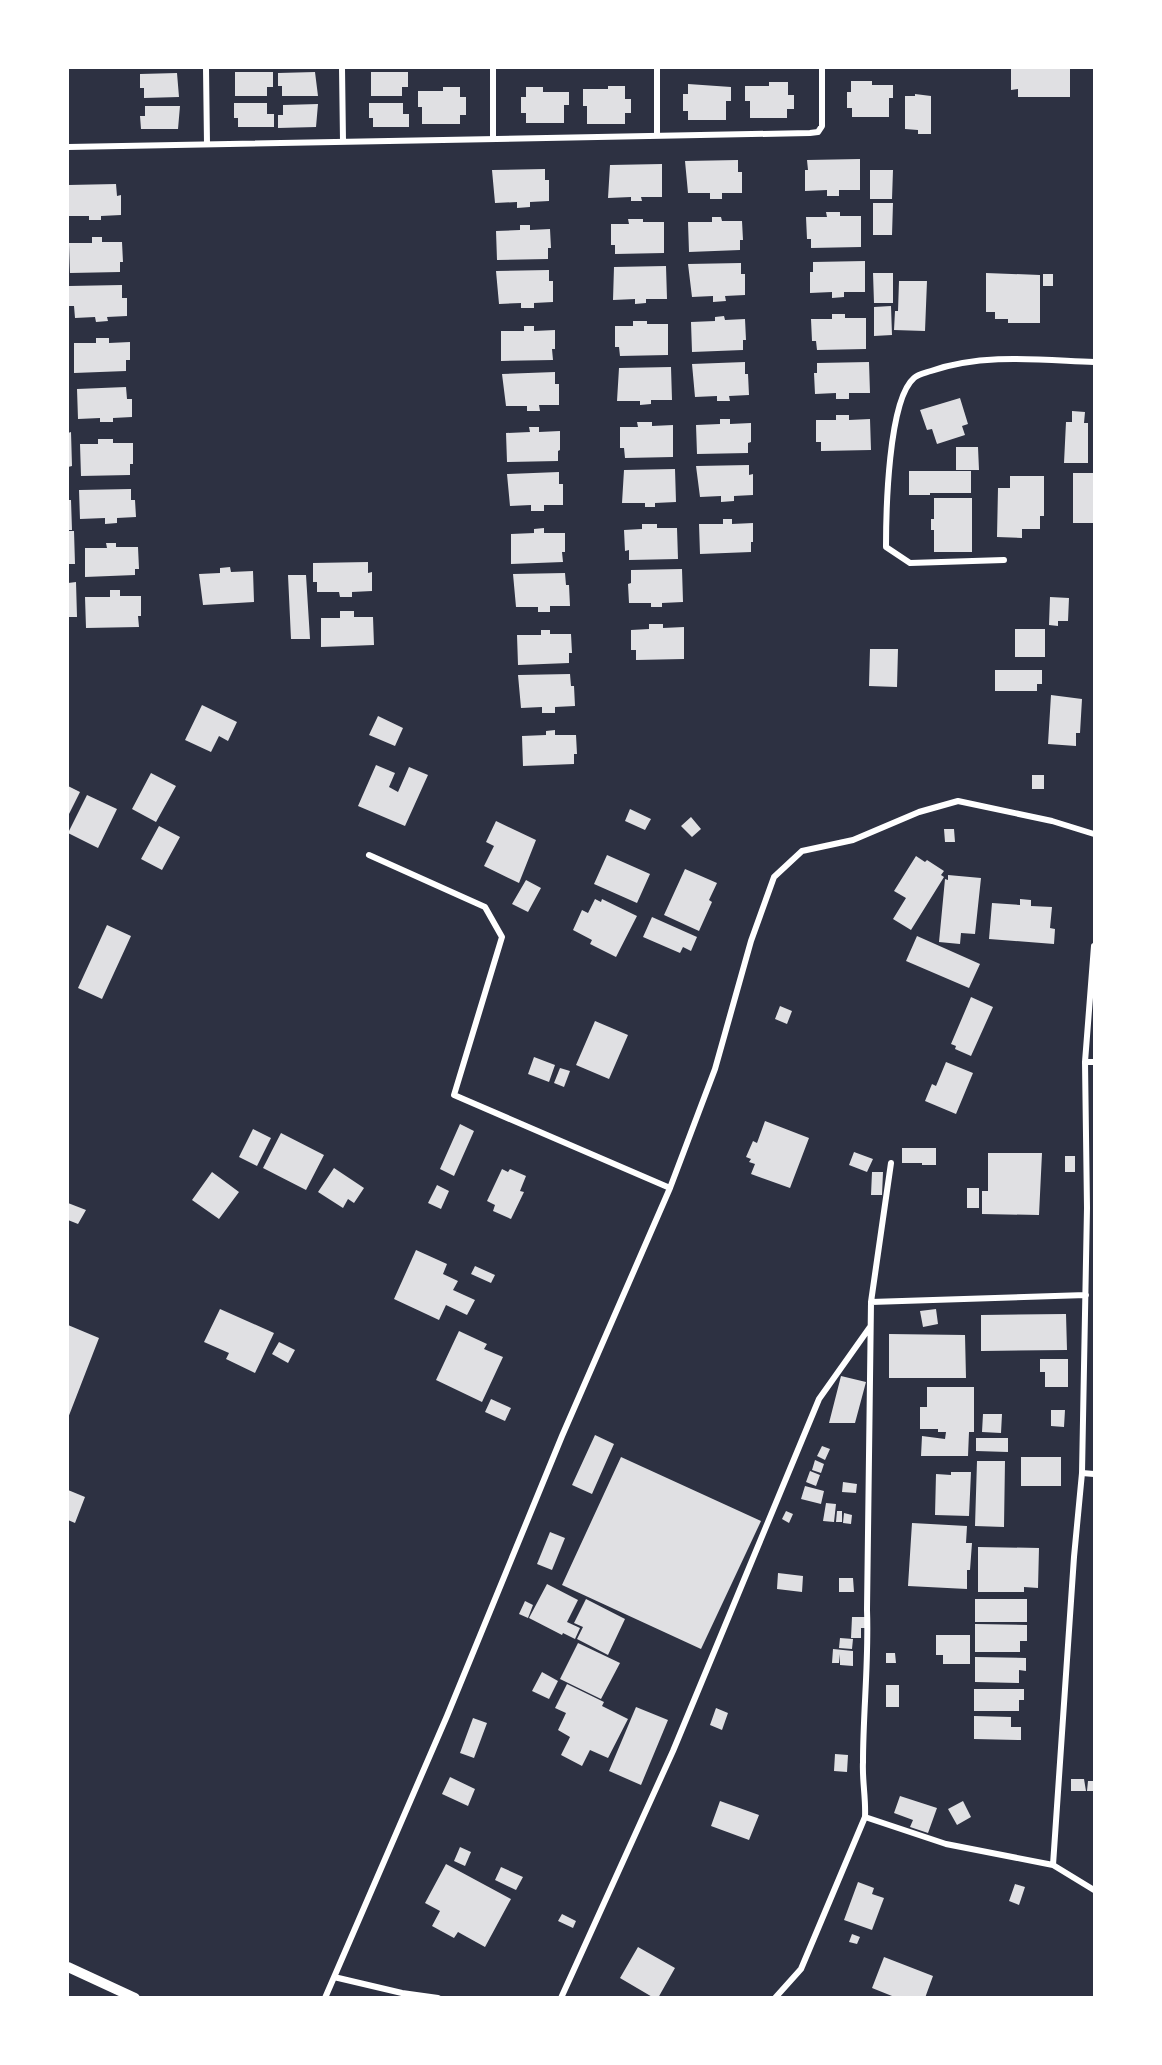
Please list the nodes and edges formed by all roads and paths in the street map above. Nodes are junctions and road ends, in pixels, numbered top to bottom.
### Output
1 (206, 68) edge
2 (342, 68) edge
3 (493, 68) edge
4 (657, 68) edge
5 (822, 68) edge
6 (657, 136) junction
7 (493, 138) junction
8 (343, 141) junction
9 (207, 144) junction
10 (68, 147) edge
11 (1095, 362) edge
12 (1004, 560) dead end
13 (1095, 834) edge
14 (369, 855) dead end
15 (1095, 946) edge
16 (1085, 1062) junction
17 (1095, 1062) edge
18 (891, 1163) dead end
19 (670, 1188) junction
20 (1086, 1294) junction
21 (871, 1302) junction
22 (871, 1325) junction
23 (1082, 1473) junction
24 (1095, 1474) edge
25 (865, 1817) junction
26 (1053, 1865) junction
27 (1095, 1890) edge
28 (68, 1967) edge
29 (333, 1977) junction
30 (135, 1998) edge
31 (324, 1998) edge
32 (438, 1998) edge
33 (561, 1998) edge
34 (775, 1998) edge

1 - 9 street
2 - 8 street
3 - 7 street
4 - 6 street
5 - 6 street
6 - 7 street
7 - 8 street
8 - 9 street
9 - 10 street
11 - 12 street
13 - 19 street
14 - 19 street
15 - 16 street
16 - 17 street
16 - 20 street
18 - 21 street
19 - 29 street
20 - 21 street
20 - 23 street
21 - 22 street
22 - 25 street
22 - 33 street
23 - 24 street
23 - 26 street
25 - 26 street
25 - 34 street
26 - 27 street
28 - 30 street
29 - 31 street
29 - 32 street

